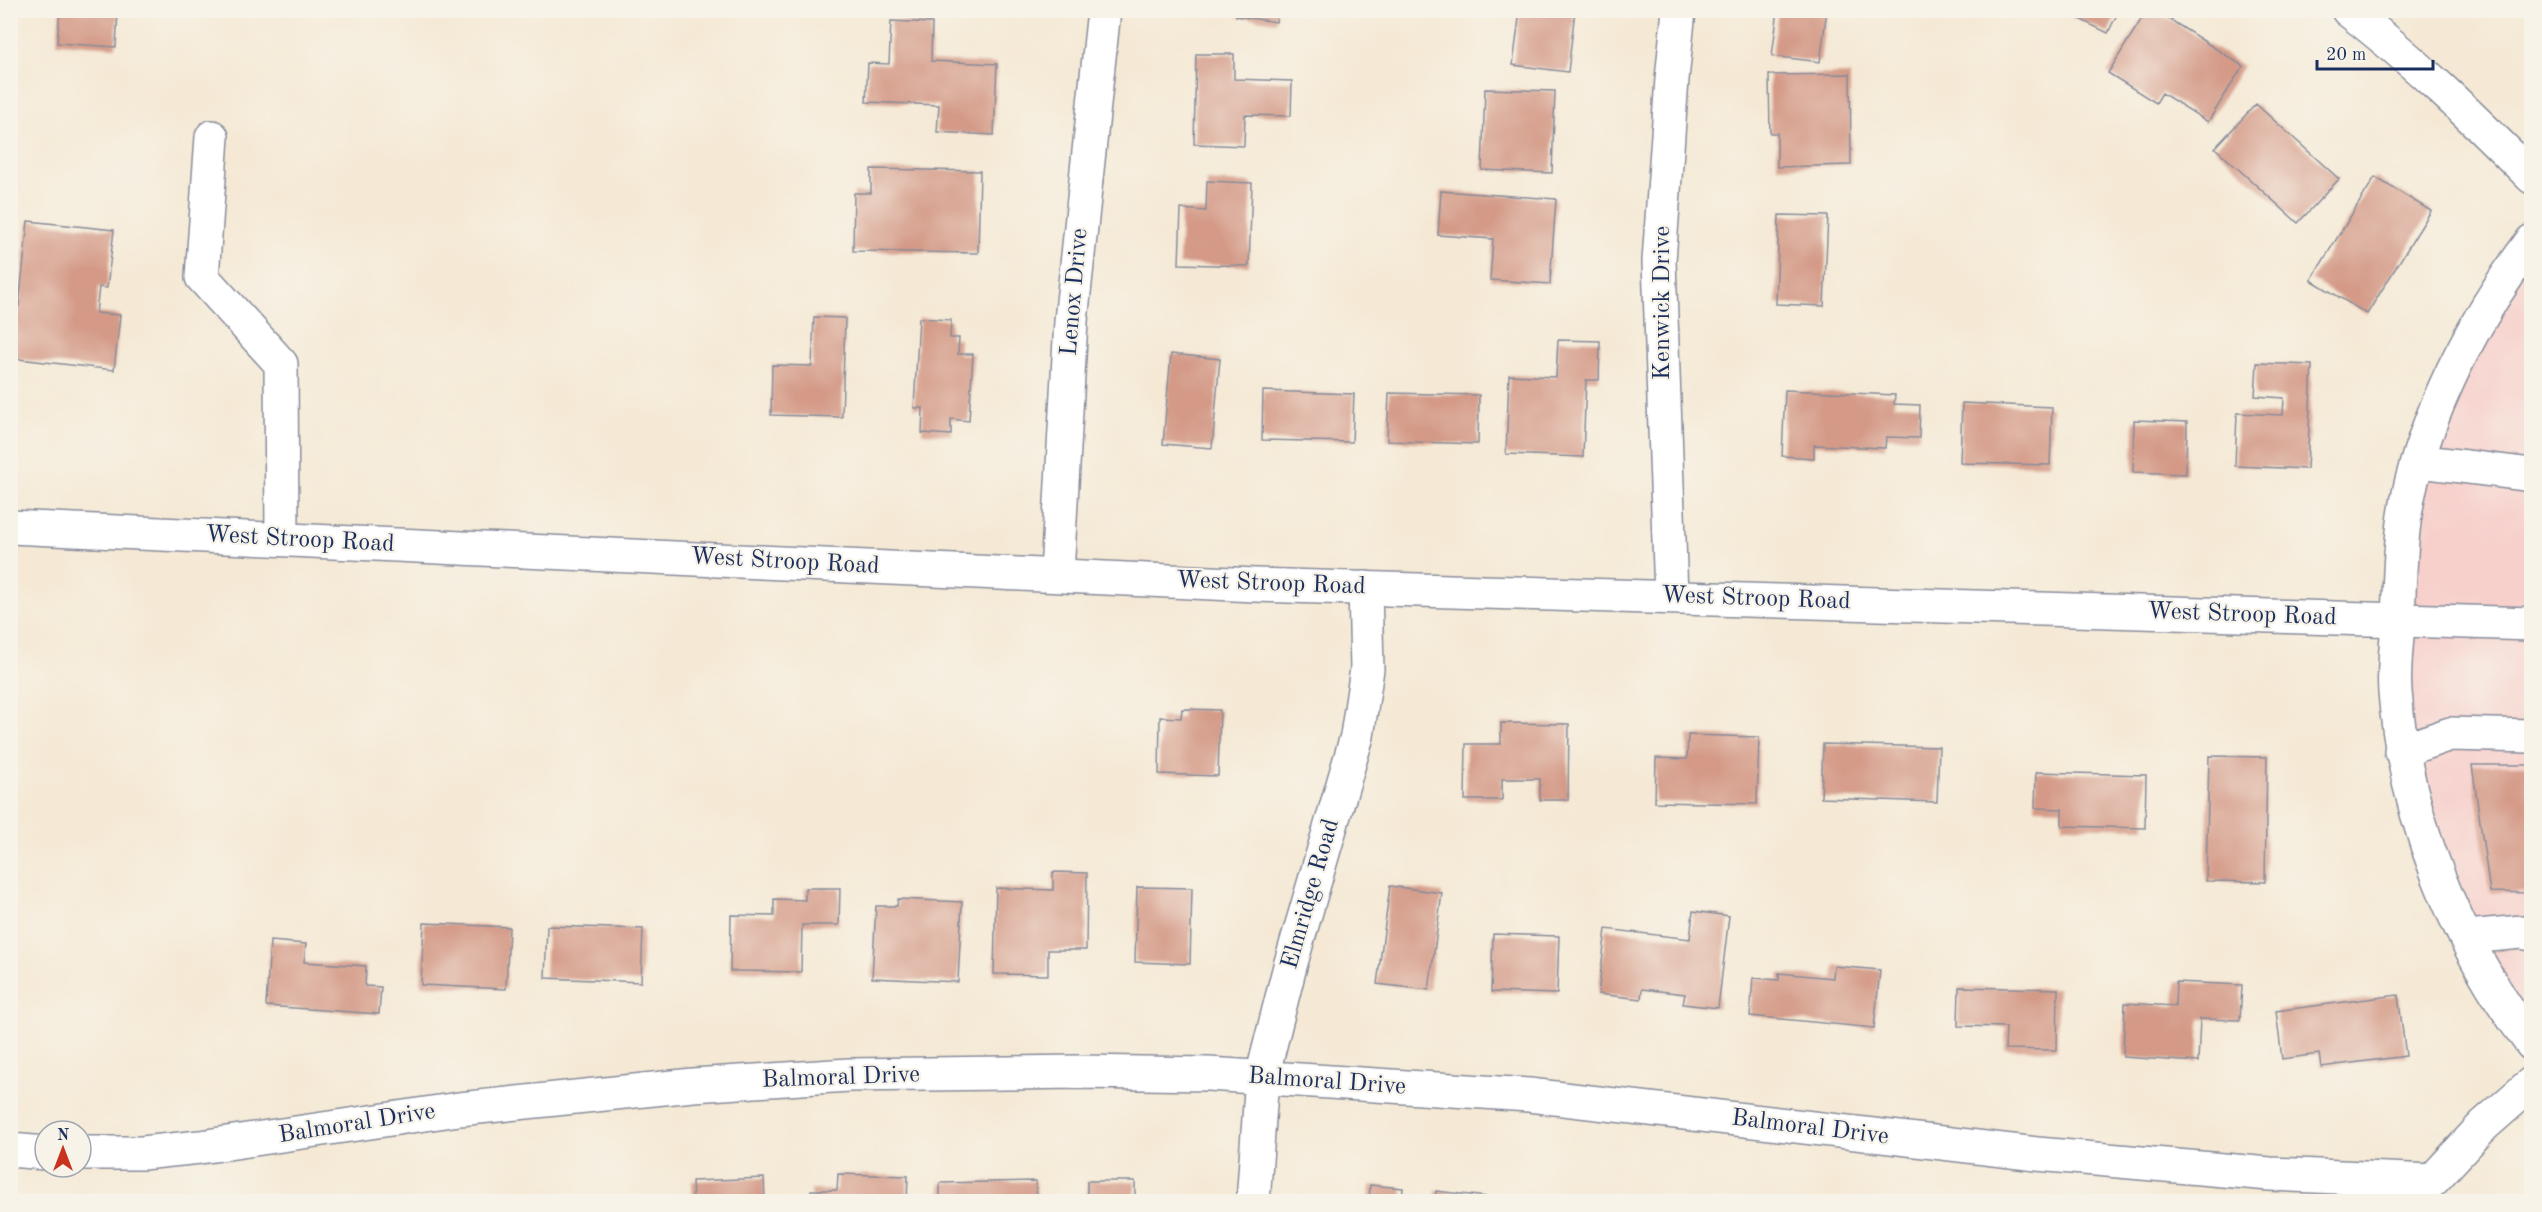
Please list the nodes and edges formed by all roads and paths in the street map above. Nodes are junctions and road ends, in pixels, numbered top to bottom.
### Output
1 (1104, 10) edge
2 (1679, 10) edge
3 (2349, 10) edge
4 (2385, 25) edge
5 (212, 137) dead end
6 (2532, 177) edge
7 (2532, 241) edge
8 (2419, 461) junction
9 (2532, 476) edge
10 (10, 527) edge
11 (282, 539) junction
12 (1057, 574) junction
13 (1365, 588) junction
14 (1671, 596) junction
15 (2398, 620) junction
16 (2532, 624) edge
17 (2532, 735) edge
18 (2401, 750) junction
19 (2532, 934) edge
20 (2467, 938) junction
21 (2532, 1044) edge
22 (1262, 1077) junction
23 (2532, 1083) edge
24 (10, 1150) edge
25 (33, 1152) edge
26 (93, 1153) edge
27 (2424, 1191) edge
28 (1253, 1202) edge

1 - 12 street, Lenox Drive
2 - 14 street, Kenwick Drive
3 - 4 street
4 - 6 street
5 - 11 street
7 - 8 street
8 - 9 street
8 - 15 street
10 - 11 street, West Stroop Road
11 - 12 street, West Stroop Road
12 - 13 street, West Stroop Road
13 - 14 street, West Stroop Road
13 - 22 street, Elmridge Road
14 - 15 street, West Stroop Road
15 - 16 street, West Stroop Road
15 - 18 street
17 - 18 street
18 - 20 street
19 - 20 street
20 - 21 street
22 - 26 street, Balmoral Drive
22 - 27 street, Balmoral Drive
22 - 28 street, Elmridge Road
23 - 27 street, Balmoral Drive
24 - 25 street

